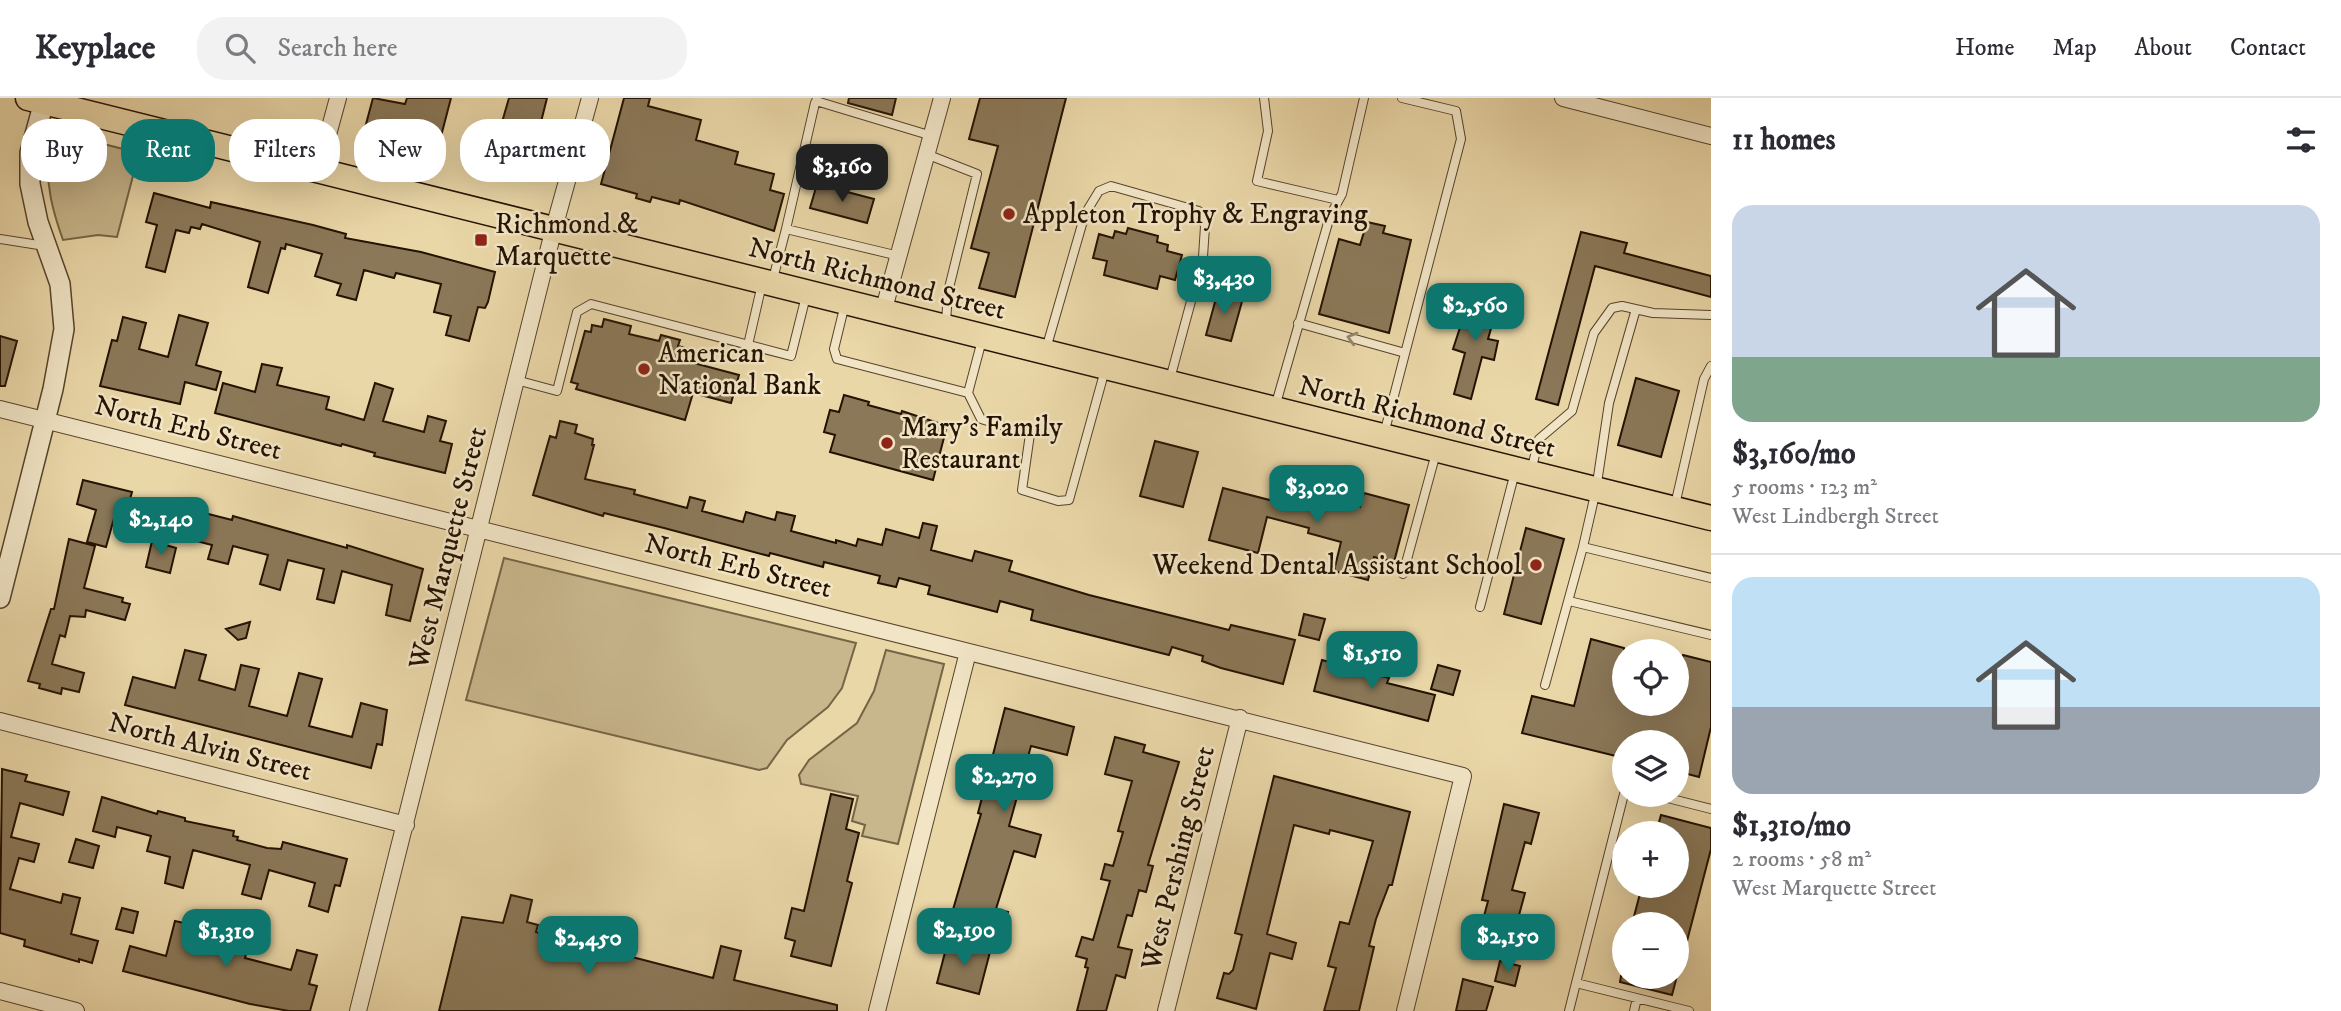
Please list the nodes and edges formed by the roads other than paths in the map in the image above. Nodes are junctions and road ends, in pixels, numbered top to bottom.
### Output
1 (338, 98) edge
2 (590, 98) edge
3 (942, 98) edge
4 (1264, 98) edge
5 (1364, 98) edge
6 (1402, 98) edge
7 (1563, 98) edge
8 (39, 99) edge
9 (816, 100) edge
10 (332, 119) edge
11 (932, 136) junction
12 (1711, 136) edge
13 (229, 148) edge
14 (926, 154) junction
15 (340, 176) edge
16 (1338, 200) junction
17 (554, 228) junction
18 (786, 229) junction
19 (0, 239) edge
20 (47, 247) junction
21 (899, 256) junction
22 (767, 282) junction
23 (807, 293) junction
24 (845, 302) junction
25 (1636, 309) junction
26 (883, 312) junction
27 (1711, 315) edge
28 (1298, 323) junction
29 (945, 327) junction
30 (983, 337) junction
31 (748, 345) junction
32 (1045, 352) junction
33 (1405, 353) junction
34 (1711, 366) edge
35 (1105, 367) junction
36 (516, 380) junction
37 (1169, 383) junction
38 (968, 393) junction
39 (0, 409) edge
40 (1275, 410) junction
41 (44, 420) junction
42 (1383, 437) junction
43 (1437, 450) junction
44 (1523, 471) junction
45 (1596, 490) junction
46 (1674, 509) junction
47 (1711, 518) edge
48 (481, 528) junction
49 (1583, 547) junction
50 (1402, 574) dead end
51 (1711, 578) edge
52 (0, 598) edge
53 (1569, 601) junction
54 (1480, 607) dead end
55 (1711, 635) edge
56 (968, 652) junction
57 (1545, 685) dead end
58 (1240, 718) junction
59 (0, 720) edge
60 (1689, 803) edge
61 (1621, 807) edge
62 (1711, 809) edge
63 (406, 825) junction
64 (1576, 983) junction
65 (0, 992) edge
66 (1637, 998) junction
67 (76, 1011) edge
68 (358, 1011) edge
69 (877, 1011) edge
70 (1166, 1011) edge
71 (1405, 1011) edge
72 (1569, 1011) edge
73 (1634, 1011) edge
74 (1689, 1011) edge

1 - 10 street
2 - 17 street, West Marquette Street
3 - 11 street
4 - 16 lane
5 - 16 lane
6 - 33 lane
7 - 12 street
8 - 13 main road, North Richmond Street
8 - 20 street
9 - 11 lane
9 - 18 lane
11 - 14 street
14 - 21 street
14 - 29 lane
15 - 17 main road, North Richmond Street
16 - 28 lane
17 - 22 main road, North Richmond Street
17 - 36 street, West Marquette Street
18 - 21 lane
18 - 22 lane
19 - 20 lane
20 - 41 street
21 - 26 street
22 - 23 main road, North Richmond Street
22 - 31 lane
23 - 24 main road, North Richmond Street
23 - 31 lane
24 - 26 main road, North Richmond Street
24 - 38 lane
25 - 27 lane
25 - 44 lane
25 - 45 lane
26 - 29 main road, North Richmond Street
33 -> 28 lane
28 - 40 lane
29 - 30 main road, North Richmond Street
30 - 32 main road, North Richmond Street
30 - 38 lane
31 - 36 lane
32 - 35 main road, North Richmond Street
32 - 37 lane
33 - 42 lane
34 - 46 lane
35 - 37 main road, North Richmond Street
35 - 38 lane
36 - 48 street, West Marquette Street
37 - 40 main road, North Richmond Street
39 - 41 street, North Erb Street
40 - 42 main road, North Richmond Street
41 - 48 street, North Erb Street
41 - 52 street
42 - 43 main road, North Richmond Street
43 - 44 main road, North Richmond Street
43 - 50 lane
44 - 45 main road, North Richmond Street
44 - 54 lane
45 - 46 main road, North Richmond Street
45 - 49 lane
46 - 47 main road, North Richmond Street
48 - 56 street, North Erb Street
48 - 63 street, West Marquette Street
49 - 51 lane
49 - 53 lane
53 - 55 lane
53 - 57 lane
56 - 58 street, North Erb Street
56 - 69 street
58 - 70 street, West Pershing Street
58 - 71 street, North Erb Street
59 - 63 street, North Alvin Street
60 - 62 lane
61 - 64 lane
63 - 68 street, West Marquette Street
64 - 66 lane
64 - 72 lane
65 - 67 street
66 - 73 lane
66 - 74 lane

